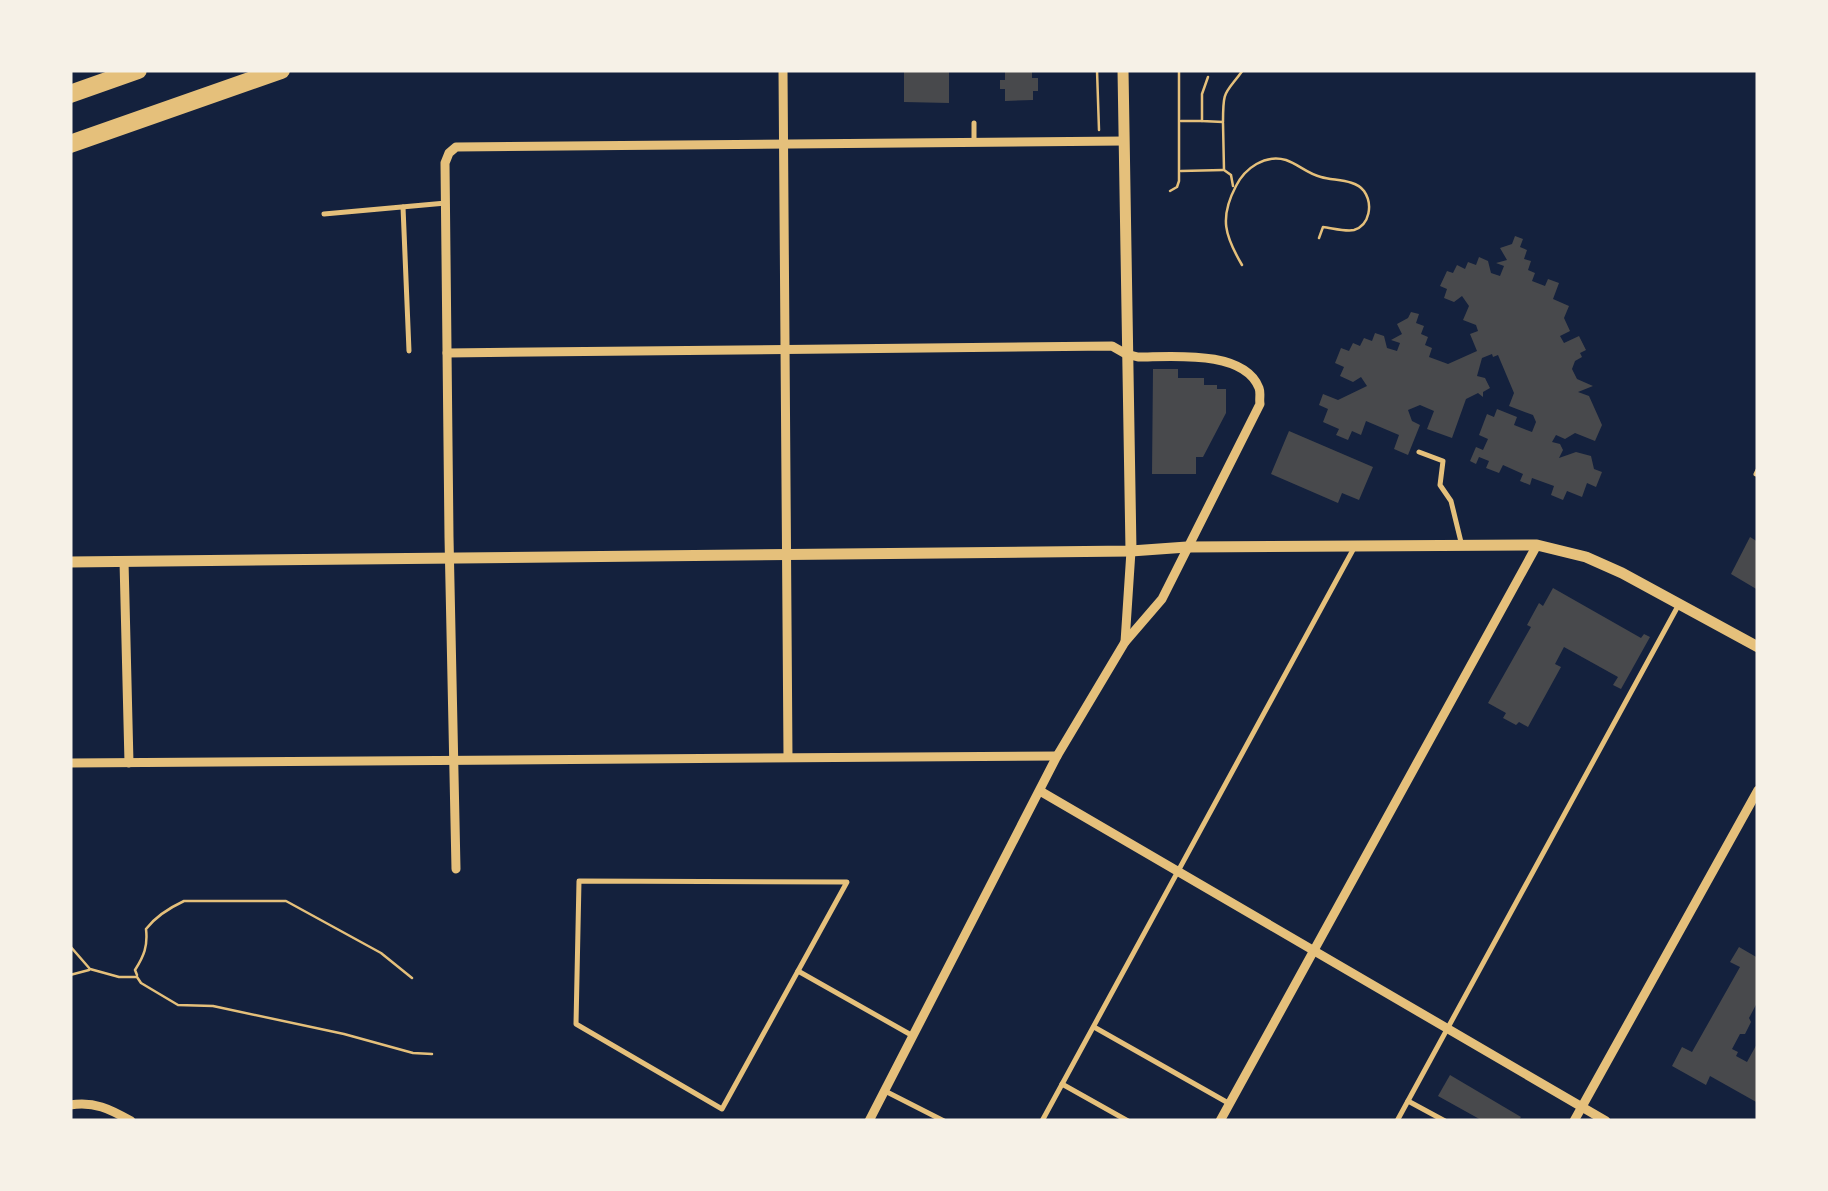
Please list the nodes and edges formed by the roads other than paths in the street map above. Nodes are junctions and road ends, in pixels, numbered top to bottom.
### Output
1 (138, 70) edge
2 (281, 70) edge
3 (783, 70) edge
4 (1123, 70) edge
5 (70, 94) edge
6 (974, 123) dead end
7 (1124, 140) junction
8 (974, 142) junction
9 (70, 144) edge
10 (784, 144) junction
11 (446, 203) junction
12 (403, 207) junction
13 (324, 214) dead end
14 (786, 348) junction
15 (409, 351) dead end
16 (447, 353) junction
17 (1126, 354) junction
18 (1419, 452) dead end
19 (1462, 545) junction
20 (1537, 545) junction
21 (1188, 546) junction
22 (1355, 546) junction
23 (1131, 550) junction
24 (787, 554) junction
25 (451, 558) junction
26 (124, 561) junction
27 (70, 562) edge
28 (1679, 604) junction
29 (1125, 642) junction
30 (1758, 646) edge
31 (788, 756) junction
32 (1057, 756) junction
33 (453, 760) junction
34 (70, 763) edge
35 (129, 763) junction
36 (1758, 790) edge
37 (1040, 791) junction
38 (456, 868) dead end
39 (1179, 872) junction
40 (1314, 952) junction
41 (798, 972) junction
42 (1094, 1027) junction
43 (1448, 1029) junction
44 (913, 1036) junction
45 (1062, 1084) junction
46 (885, 1091) junction
47 (1408, 1101) junction
48 (1230, 1104) junction
49 (70, 1105) edge
50 (1582, 1107) junction
51 (131, 1121) edge
52 (870, 1121) edge
53 (944, 1121) edge
54 (1042, 1121) edge
55 (1128, 1121) edge
56 (1220, 1121) edge
57 (1397, 1121) edge
58 (1444, 1121) edge
59 (1574, 1121) edge
60 (1606, 1121) edge

1 - 5 highway
2 - 9 highway
3 - 10 street
4 - 7 street
6 - 8 lane
7 - 8 street
7 - 17 street
8 - 10 street
10 - 11 street
10 - 14 street
11 - 12 lane
11 - 16 street
12 - 13 lane
12 - 15 lane
14 - 16 street
14 - 17 street
14 - 24 street
16 - 25 street
17 - 21 street
17 - 23 street
18 - 19 lane
19 - 20 street
19 - 22 street
20 - 28 street
20 - 40 street
21 - 22 street
21 - 23 street
21 - 29 street
22 - 39 lane
23 - 24 street
23 - 29 street
24 - 25 street
24 - 31 street
25 - 26 street
25 - 33 street
26 - 27 street
26 - 35 street
28 - 30 street
28 - 43 lane
29 - 32 street
31 - 32 street
31 - 33 street
32 - 37 street
33 - 35 street
33 - 38 street
34 - 35 street
36 - 50 street
37 - 39 street
37 - 44 street
39 - 40 street
39 - 42 lane
40 - 43 street
40 - 48 street
41 - 41 lane
41 - 44 lane
42 - 45 lane
42 - 48 lane
43 - 47 lane
43 - 50 street
44 - 46 street
45 - 54 lane
45 - 55 lane
46 - 52 street
46 - 53 lane
47 - 57 lane
47 - 58 lane
48 - 56 street
49 - 51 street
50 - 59 street
50 - 60 street

